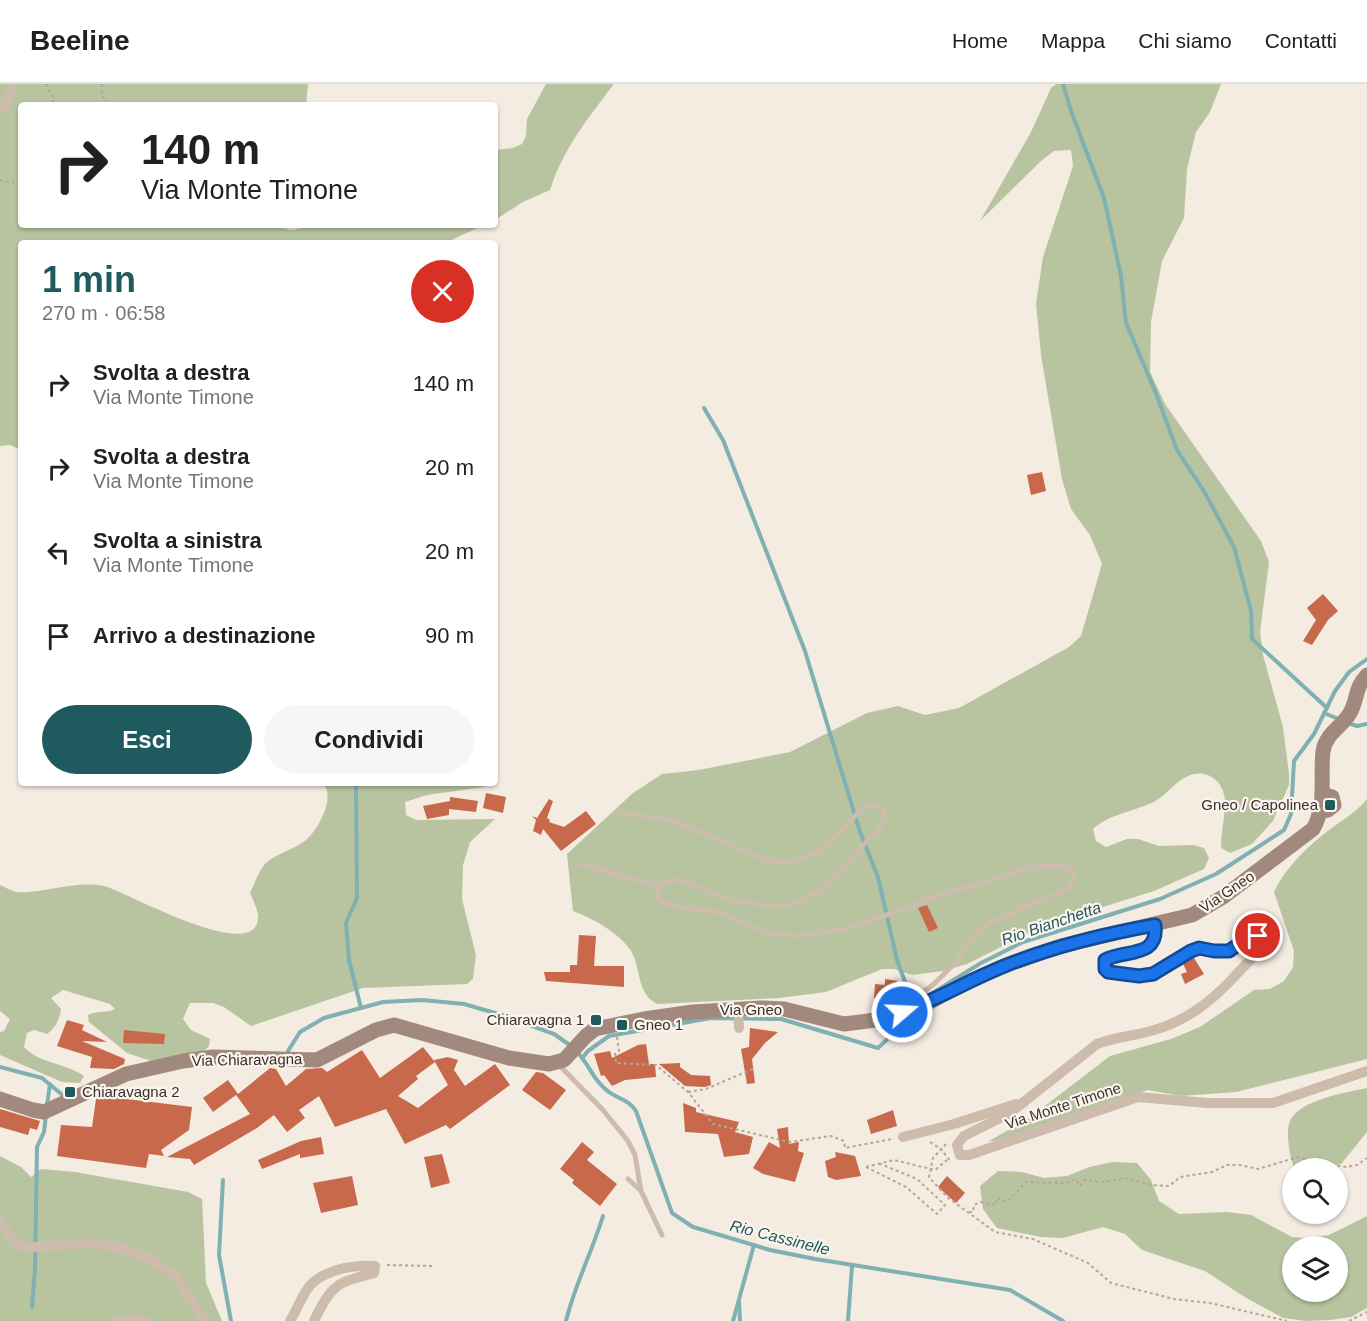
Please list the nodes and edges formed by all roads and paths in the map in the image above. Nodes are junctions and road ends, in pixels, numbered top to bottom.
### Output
1 (11, 84) edge
2 (46, 84) edge
3 (102, 84) edge
4 (52, 102) edge
5 (106, 102) edge
6 (0, 110) edge
7 (0, 180) edge
8 (18, 183) edge
9 (1367, 675) edge
10 (621, 813) dead end
11 (580, 864) dead end
12 (658, 886) junction
13 (1155, 925) junction
14 (738, 1008) junction
15 (898, 1013) junction
16 (739, 1028) dead end
17 (619, 1051) dead end
18 (561, 1061) junction
19 (755, 1068) dead end
20 (1367, 1071) edge
21 (688, 1092) junction
22 (0, 1099) edge
23 (1020, 1104) junction
24 (903, 1137) joint
25 (926, 1140) dead end
26 (1367, 1158) edge
27 (948, 1160) dead end
28 (878, 1163) junction
29 (932, 1169) junction
30 (628, 1179) dead end
31 (641, 1191) junction
32 (967, 1212) junction
33 (0, 1222) edge
34 (662, 1235) dead end
35 (375, 1266) junction
36 (432, 1266) dead end
37 (1367, 1312) edge
38 (117, 1321) edge
39 (146, 1321) edge
40 (205, 1321) edge
41 (290, 1321) edge
42 (314, 1321) edge
43 (1287, 1321) edge
44 (1348, 1321) edge

1 - 6 street
2 - 4 path
3 - 5 path
7 - 8 path
9 - 13 street, Via Gneo
10 - 12 lane
11 - 12 lane
12 - 15 lane
13 - 15 street, Via Gneo
13 - 23 street, Via Monte Timone
14 - 15 street, Via Gneo
14 - 16 street
14 - 18 street, Via Gneo
17 - 21 path
18 - 22 street, Via Chiaravagna
18 - 31 lane
19 - 21 path
20 - 23 street, Via Monte Timone
21 - 24 path
23 - 24 street, Via Monte Timone
25 - 29 path
26 - 32 path
27 - 29 path
28 - 28 path
28 - 29 path
29 - 32 path
30 - 31 lane
31 - 34 lane
32 - 43 path
33 - 40 street
35 - 36 path
35 - 41 street
35 - 42 street
37 - 44 path
38 - 39 street

